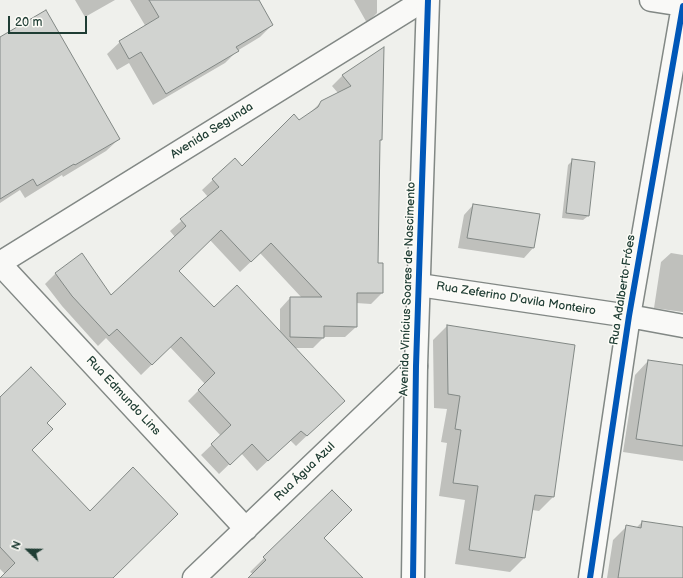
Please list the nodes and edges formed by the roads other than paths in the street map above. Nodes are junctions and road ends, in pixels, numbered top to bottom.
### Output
1 (424, 0) edge
2 (428, 0) edge
3 (651, 0) edge
4 (683, 5) edge
5 (0, 263) edge
6 (419, 285) junction
7 (629, 316) junction
8 (683, 326) edge
9 (416, 366) junction
10 (246, 529) junction
11 (194, 578) edge
12 (413, 578) edge
13 (590, 578) edge

1 - 5 street, Avenida Segunda
2 - 6 street, Avenida Vinícius Soares de Nascimento
3 - 4 street
4 - 7 street, Rua Adalberto Fróes
5 - 10 street, Rua Edmundo Lins
6 - 7 street, Rua Zeferino D'avila Monteiro
6 - 9 street, Avenida Vinícius Soares de Nascimento
7 - 8 street, Rua Zeferino D'avila Monteiro
7 - 13 street, Rua Adalberto Fróes
9 - 10 street, Rua Água Azul
9 - 12 street, Avenida Vinícius Soares de Nascimento
10 - 11 street, Rua Água Azul

